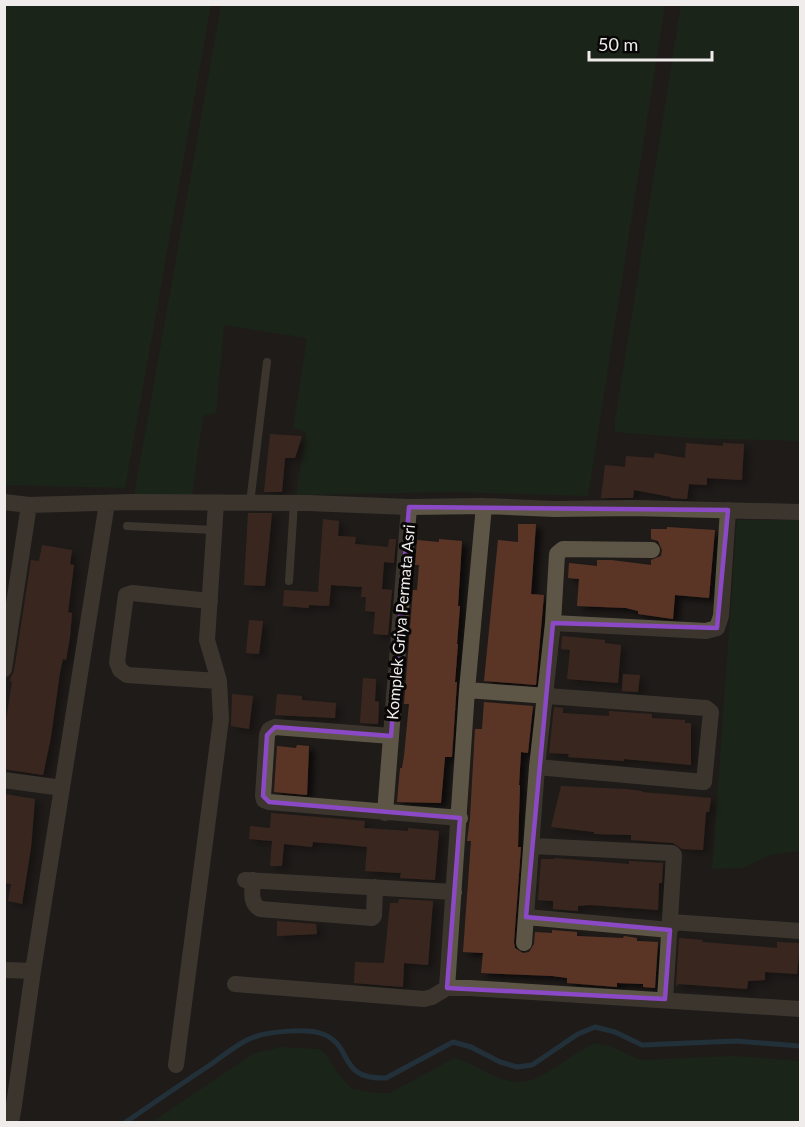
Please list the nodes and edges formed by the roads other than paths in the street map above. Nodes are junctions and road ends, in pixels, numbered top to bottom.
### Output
1 (267, 362) dead end
2 (4, 502) edge
3 (107, 503) junction
4 (216, 503) junction
5 (250, 503) junction
6 (294, 503) junction
7 (29, 505) junction
8 (484, 506) junction
9 (409, 507) junction
10 (728, 510) junction
11 (801, 512) edge
12 (127, 526) dead end
13 (214, 530) junction
14 (652, 550) dead end
15 (289, 581) dead end
16 (210, 601) junction
17 (553, 623) junction
18 (4, 669) edge
19 (219, 681) junction
20 (467, 690) junction
21 (544, 694) junction
22 (391, 736) junction
23 (537, 767) junction
24 (4, 780) edge
25 (62, 788) junction
26 (385, 813) junction
27 (460, 818) junction
28 (533, 846) junction
29 (375, 887) junction
30 (454, 892) junction
31 (526, 917) junction
32 (671, 926) junction
33 (801, 931) edge
34 (524, 943) dead end
35 (4, 970) edge
36 (33, 971) junction
37 (235, 984) dead end
38 (447, 988) junction
39 (665, 999) junction
40 (801, 1009) edge
41 (176, 1065) dead end
42 (8, 1122) edge

1 - 5 lane
2 - 7 street
3 - 4 street
3 - 7 street
3 - 25 street
4 - 5 street
4 - 13 street
5 - 6 street
6 - 9 street
6 - 15 lane
7 - 18 street
8 - 9 street
8 - 10 street
8 - 20 street
9 - 22 street, Komplek Griya Permata Asri
10 - 11 street
10 - 17 street
12 - 13 lane
13 - 16 street
14 - 17 street
16 - 19 street
16 - 19 street
17 - 21 street
19 - 41 street
20 - 21 street
20 - 27 street
21 - 23 street
21 - 23 street
22 - 26 street, Komplek Griya Permata Asri
22 - 26 street, Komplek Griya Permata Asri
23 - 28 street
24 - 25 street
25 - 36 street
26 - 27 street, Komplek Griya Permata Asri
27 - 30 street
28 - 31 street
28 - 32 street
29 - 29 street
29 - 30 street
30 - 38 street
31 - 32 street
31 - 34 street
32 - 33 street
32 - 39 street
35 - 36 street
36 - 42 street
37 - 38 street
38 - 39 street
39 - 40 street

